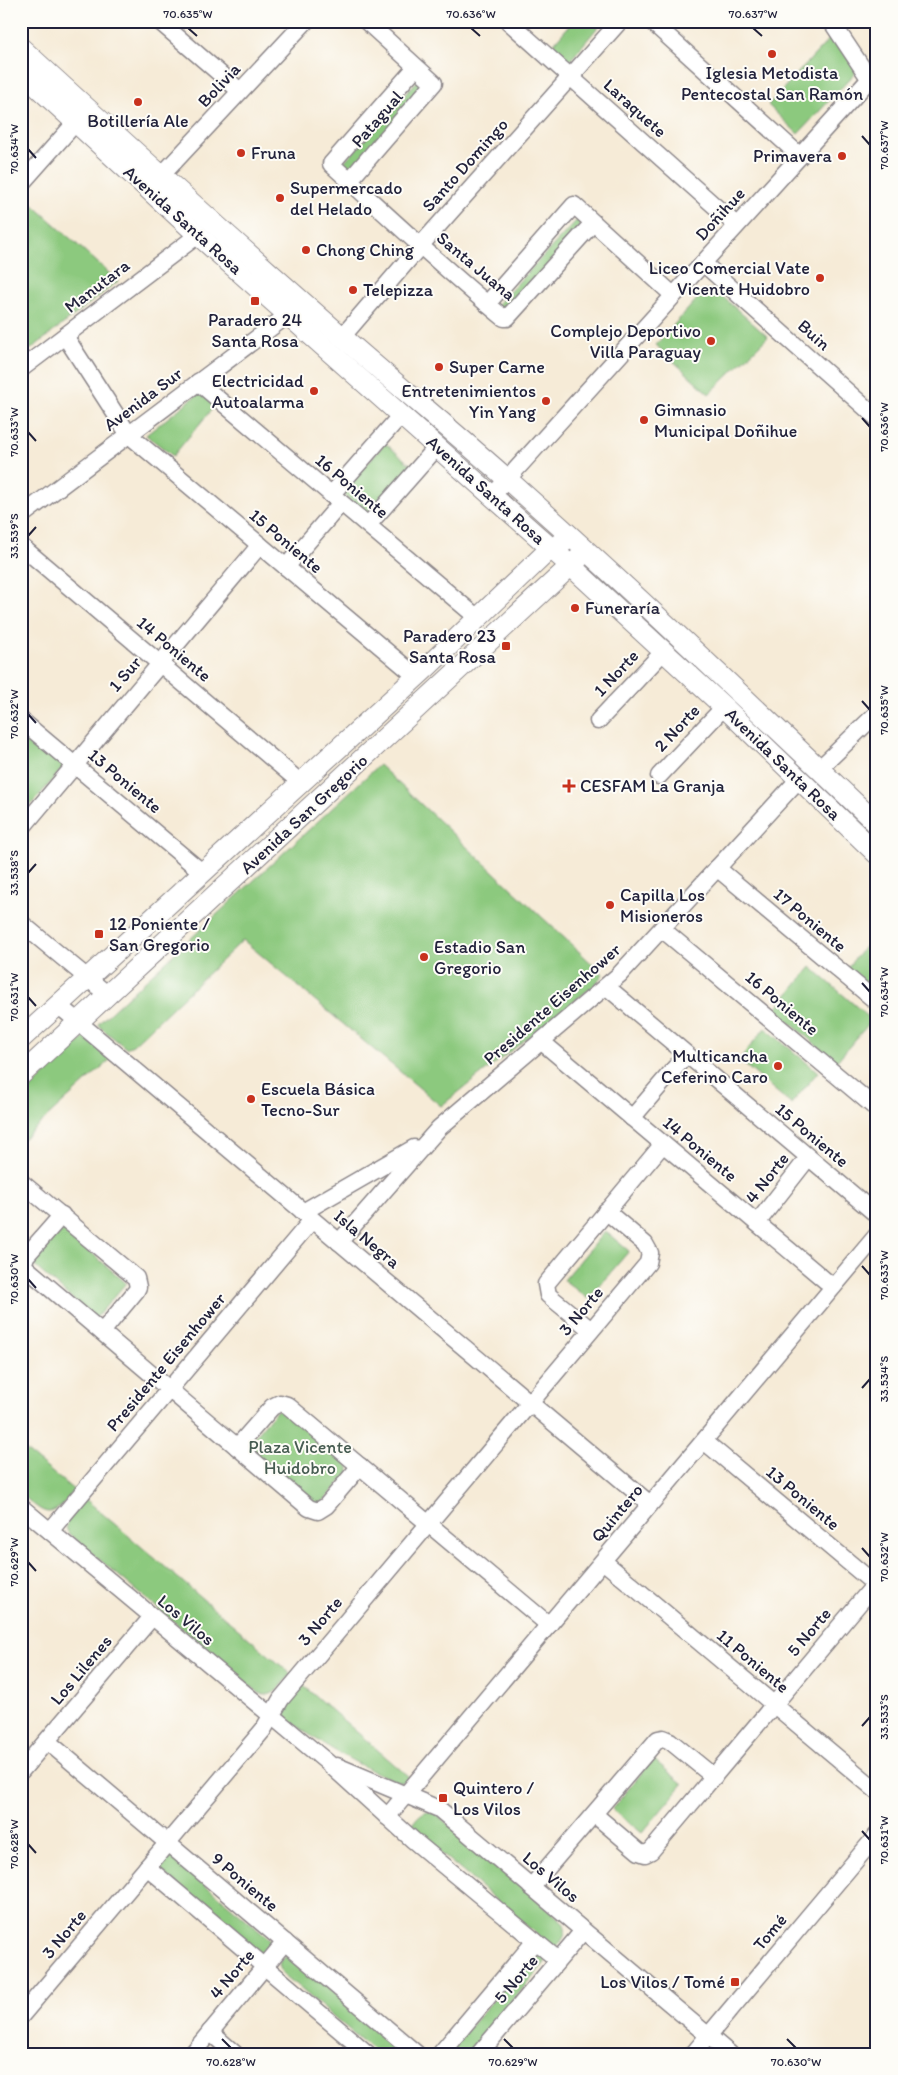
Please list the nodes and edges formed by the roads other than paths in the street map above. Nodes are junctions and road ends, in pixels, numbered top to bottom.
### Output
1 (159, 21) edge
2 (306, 21) edge
3 (366, 21) edge
4 (508, 21) edge
5 (620, 21) edge
6 (651, 21) edge
7 (831, 21) edge
8 (21, 48) edge
9 (416, 67) junction
10 (21, 72) edge
11 (873, 74) edge
12 (570, 77) junction
13 (240, 91) junction
14 (76, 122) junction
15 (800, 156) junction
16 (331, 164) joint
17 (161, 176) junction
18 (349, 181) junction
19 (21, 184) edge
20 (593, 223) junction
21 (736, 225) junction
22 (198, 235) junction
23 (420, 246) junction
24 (703, 263) junction
25 (673, 295) junction
26 (487, 304) junction
27 (289, 314) junction
28 (65, 336) junction
29 (342, 337) junction
30 (21, 369) edge
31 (198, 382) junction
32 (402, 415) junction
33 (877, 418) edge
34 (129, 435) junction
35 (437, 447) junction
36 (507, 479) junction
37 (492, 496) junction
38 (336, 499) junction
39 (21, 516) edge
40 (368, 525) junction
41 (260, 545) junction
42 (21, 546) edge
43 (580, 546) junction
44 (552, 548) junction
45 (571, 566) junction
46 (286, 567) junction
47 (479, 619) junction
48 (664, 651) junction
49 (160, 664) junction
50 (417, 678) junction
51 (724, 707) junction
52 (877, 713) edge
53 (21, 720) edge
54 (598, 721) dead end
55 (75, 765) junction
56 (818, 769) junction
57 (660, 776) dead end
58 (799, 779) junction
59 (302, 783) junction
60 (25, 818) edge
61 (877, 824) edge
62 (877, 854) edge
63 (717, 868) junction
64 (203, 873) junction
65 (21, 923) edge
66 (662, 929) junction
67 (87, 978) junction
68 (607, 988) junction
69 (874, 995) edge
70 (108, 996) junction
71 (58, 1005) junction
72 (78, 1022) junction
73 (21, 1039) edge
74 (542, 1042) junction
75 (686, 1055) junction
76 (21, 1075) edge
77 (877, 1109) edge
78 (632, 1118) junction
79 (425, 1142) junction
80 (663, 1144) junction
81 (808, 1158) junction
82 (21, 1182) edge
83 (606, 1211) junction
84 (62, 1215) junction
85 (308, 1216) junction
86 (877, 1216) edge
87 (757, 1223) junction
88 (877, 1234) edge
89 (339, 1242) junction
90 (833, 1287) junction
91 (591, 1330) junction
92 (102, 1332) junction
93 (170, 1389) junction
94 (530, 1402) junction
95 (704, 1441) junction
96 (238, 1447) junction
97 (360, 1466) junction
98 (650, 1504) junction
99 (24, 1515) edge
100 (428, 1523) junction
101 (50, 1531) junction
102 (603, 1561) junction
103 (876, 1584) edge
104 (152, 1617) junction
105 (549, 1625) junction
106 (774, 1705) junction
107 (271, 1716) junction
108 (47, 1741) junction
109 (327, 1762) junction
110 (21, 1771) edge
111 (714, 1777) junction
112 (877, 1791) edge
113 (406, 1794) junction
114 (594, 1814) junction
115 (387, 1817) junction
116 (875, 1840) edge
117 (167, 1843) junction
118 (147, 1867) junction
119 (531, 1887) junction
120 (583, 1931) junction
121 (285, 1942) junction
122 (535, 1942) junction
123 (558, 1960) junction
124 (265, 1966) junction
125 (21, 2016) edge
126 (210, 2032) junction
127 (708, 2037) junction
128 (192, 2054) edge
129 (235, 2054) edge
130 (368, 2054) edge
131 (417, 2054) edge
132 (440, 2054) edge
133 (479, 2054) edge
134 (693, 2054) edge
135 (730, 2054) edge

1 - 13 street
2 - 13 street, Bolivia
3 - 9 street
4 - 12 street, Laraquete
5 - 12 street, Santo Domingo
6 - 15 street
7 - 11 street
8 - 17 main road, Avenida Santa Rosa
9 - 16 street, Patagual
9 - 18 street, Patagual
10 - 14 main road, Avenida Santa Rosa
11 - 15 street, Doñihue
12 - 21 street, Laraquete
12 - 23 street, Santo Domingo
13 - 17 street, Bolivia
14 - 19 street
14 - 22 main road, Avenida Santa Rosa
15 - 21 street, Doñihue
16 - 18 street, Santa Juana
17 - 29 main road, Avenida Santa Rosa
18 - 23 street, Santa Juana
20 - 25 street
20 - 26 street, Santa Juana
20 - 26 street
21 - 24 street, Doñihue
22 - 27 main road, Avenida Santa Rosa
22 - 28 street, Manutara
23 - 26 street, Santa Juana
23 - 29 street, Santo Domingo
24 - 25 street, Doñihue
24 - 33 street, Buin
25 - 36 street, Doñihue
27 - 31 street, Avenida Sur
27 - 32 main road, Avenida Santa Rosa
28 - 30 street, Manutara
28 - 34 street, 15 Poniente
29 - 36 main road, Avenida Santa Rosa
31 - 34 street, Avenida Sur
31 - 38 street, 16 Poniente
32 - 35 main road, Avenida Santa Rosa
32 - 38 street
34 - 39 street, Avenida Sur
34 - 41 street, 15 Poniente
35 - 37 main road, Avenida Santa Rosa
35 - 40 street
36 - 37 street, Doñihue
36 - 43 main road, Avenida Santa Rosa
37 - 44 main road, Avenida Santa Rosa
38 - 40 street, 16 Poniente
38 - 46 street
40 - 47 street, 16 Poniente
41 - 46 street, 15 Poniente
41 - 49 street, 1 Sur
42 - 49 street, 14 Poniente
43 - 44 main road, Avenida San Gregorio
43 - 45 main road, Avenida San Gregorio
43 - 56 main road, Avenida Santa Rosa
44 - 45 main road, Avenida Santa Rosa
44 - 47 main road, Avenida San Gregorio
45 - 48 main road, Avenida Santa Rosa
45 - 70 main road, Avenida San Gregorio
46 - 50 street, 15 Poniente
47 - 50 main road, Avenida San Gregorio
48 - 51 main road, Avenida Santa Rosa
48 - 54 street, 1 Norte
49 - 55 street, 1 Sur
49 - 59 street, 14 Poniente
50 - 59 main road, Avenida San Gregorio
51 - 57 street, 2 Norte
51 - 58 main road, Avenida Santa Rosa
52 - 56 street
53 - 55 street, 13 Poniente
55 - 60 street, 1 Sur
55 - 64 street, 13 Poniente
56 - 61 main road, Avenida Santa Rosa
58 - 62 main road, Avenida Santa Rosa
58 - 63 street, Presidente Eisenhower
59 - 64 main road, Avenida San Gregorio
63 - 66 street, Presidente Eisenhower
63 - 69 street, 17 Poniente
64 - 67 main road, Avenida San Gregorio
65 - 67 street
66 - 68 street, Presidente Eisenhower
66 - 77 street, 16 Poniente
67 - 70 street
67 - 71 main road, Avenida San Gregorio
68 - 74 street, Presidente Eisenhower
68 - 75 street, 15 Poniente
70 - 72 main road, Avenida San Gregorio
71 - 72 street, Isla Negra
71 - 73 main road, Avenida San Gregorio
72 - 76 main road, Avenida San Gregorio
72 - 85 street, Isla Negra
74 - 78 street, 14 Poniente
74 - 79 street, Presidente Eisenhower
75 - 78 street
75 - 81 street, 15 Poniente
78 - 80 street, 14 Poniente
79 - 85 street, Presidente Eisenhower
79 - 89 street, Presidente Eisenhower
80 - 83 street
80 - 87 street, 14 Poniente
81 - 86 street, 15 Poniente
81 - 87 street, 4 Norte
82 - 84 street
83 - 91 street, 3 Norte
83 - 91 street
84 - 92 street
84 - 92 street
85 - 89 street, Isla Negra
85 - 93 street, Presidente Eisenhower
87 - 90 street, 14 Poniente
88 - 90 street, Quintero
89 - 94 street, Isla Negra
90 - 95 street, Quintero
91 - 94 street, 3 Norte
92 - 93 street
93 - 96 street
93 - 101 street, Presidente Eisenhower
94 - 98 street, Isla Negra
94 - 100 street, 3 Norte
95 - 98 street, Quintero
95 - 103 street, 13 Poniente
96 - 97 street
96 - 97 street
97 - 100 street
98 - 102 street, Quintero
99 - 101 street, Los Vilos
100 - 105 street
100 - 107 street, 3 Norte
101 - 104 street, Los Vilos
102 - 105 street, Quintero
102 - 106 street, 11 Poniente
103 - 106 street, 5 Norte
104 - 107 street, Los Vilos
104 - 108 street, Los Lilenes
105 - 113 street, Quintero
106 - 111 street, 5 Norte
106 - 112 street, 11 Poniente
107 - 109 street, Los Vilos
107 - 117 street, 3 Norte
108 - 110 street, Los Lilenes
108 - 117 street, 9 Poniente
109 - 113 street, Los Vilos
109 - 115 street, Los Vilos
111 - 114 street
111 - 114 street, 5 Norte
113 - 115 street, Quintero
113 - 119 street, Los Vilos
114 - 119 street
115 - 122 street, Los Vilos
116 - 127 street, Tomé
117 - 118 street, 3 Norte
117 - 121 street, 9 Poniente
118 - 124 street
118 - 125 street, 3 Norte
119 - 120 street, Los Vilos
120 - 123 street, 5 Norte
120 - 127 street, Los Vilos
121 - 124 street, 4 Norte
121 - 131 street, 9 Poniente
122 - 123 street, Los Vilos
122 - 132 street, 5 Norte
123 - 133 street, 5 Norte
124 - 126 street, 4 Norte
124 - 130 street
126 - 128 street, 4 Norte
126 - 129 street
127 - 134 street, Tomé
127 - 135 street, Los Vilos

